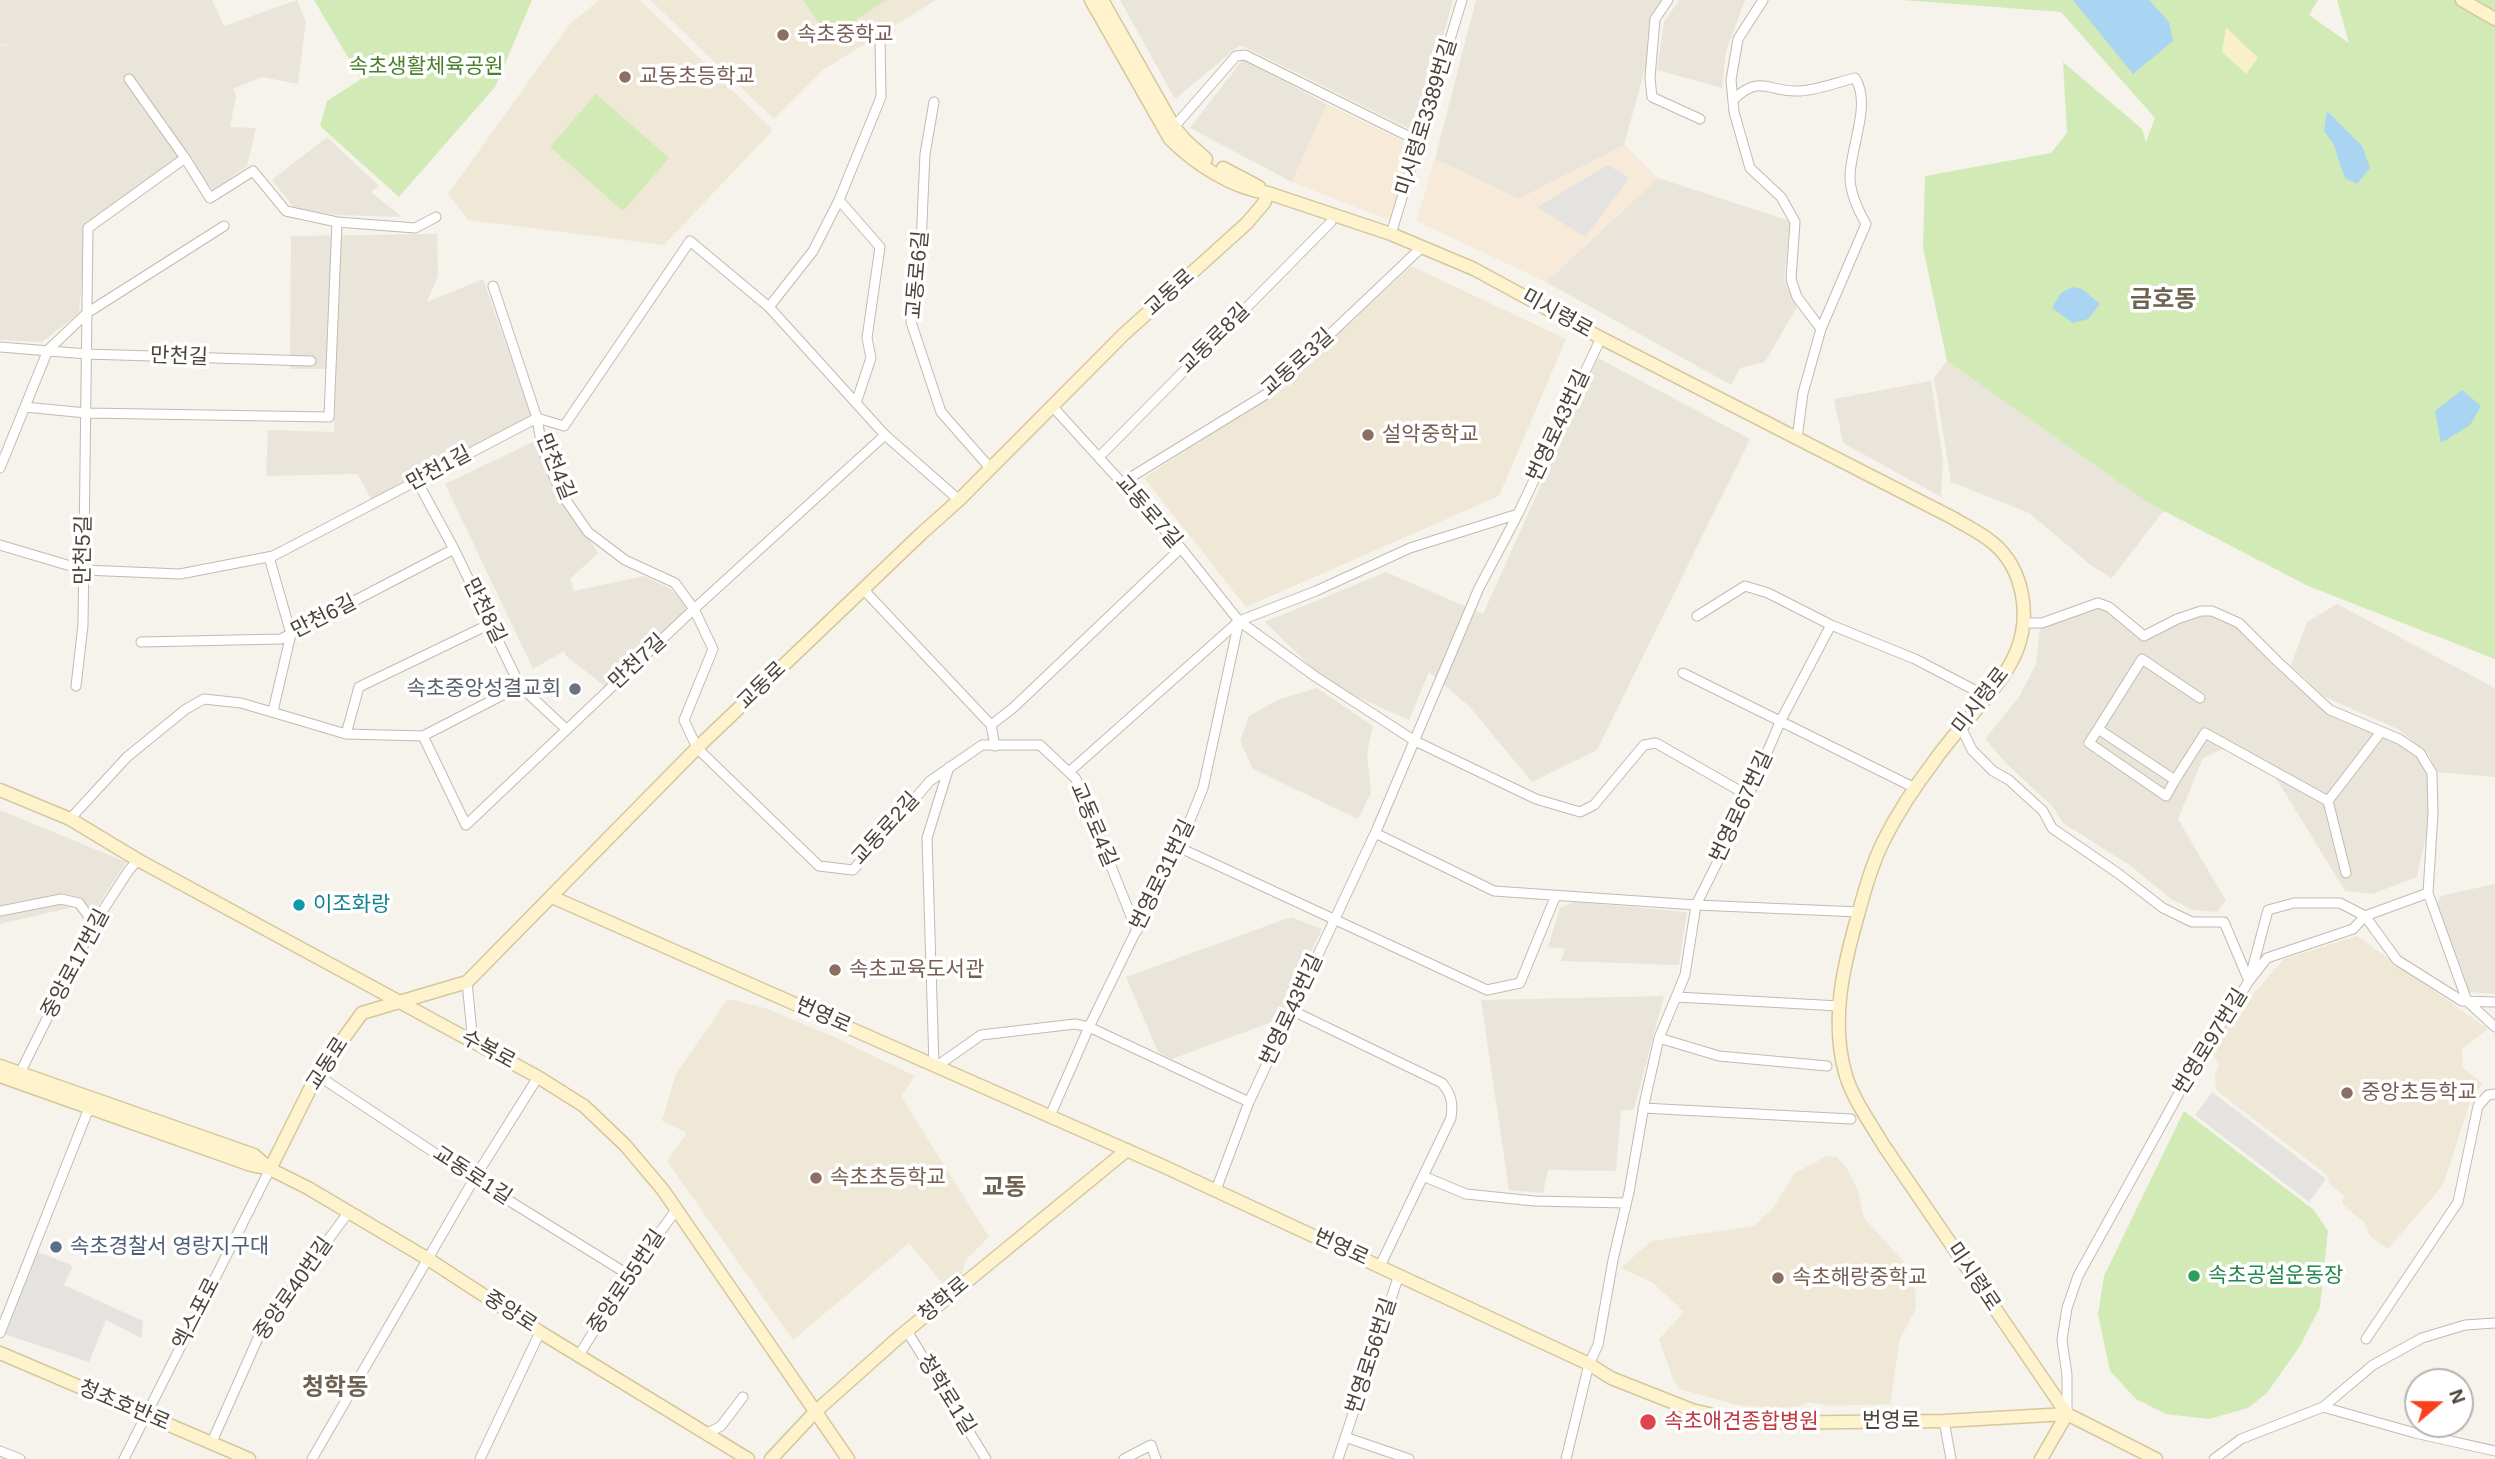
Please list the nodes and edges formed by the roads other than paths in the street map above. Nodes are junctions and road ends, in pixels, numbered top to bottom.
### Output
1 (1091, 0) edge
2 (1102, 0) edge
3 (1462, 0) edge
4 (1668, 0) edge
5 (1763, 0) edge
6 (2462, 0) edge
7 (2495, 19) edge
8 (880, 38) dead end
9 (129, 79) dead end
10 (1733, 100) junction
11 (934, 102) dead end
12 (1700, 119) dead end
13 (1174, 127) junction
14 (1420, 142) junction
15 (185, 158) junction
16 (1268, 193) junction
17 (839, 200) junction
18 (436, 217) dead end
19 (337, 222) junction
20 (1331, 222) dead end
21 (224, 226) dead end
22 (1391, 234) junction
23 (1423, 246) junction
24 (493, 286) dead end
25 (769, 307) junction
26 (87, 313) junction
27 (1821, 330) junction
28 (1601, 338) junction
29 (0, 347) edge
30 (48, 350) junction
31 (87, 354) junction
32 (311, 360) dead end
33 (856, 403) junction
34 (25, 407) junction
35 (1053, 407) junction
36 (86, 413) junction
37 (537, 418) junction
38 (885, 435) junction
39 (1797, 438) junction
40 (1100, 456) junction
41 (0, 468) edge
42 (991, 469) junction
43 (417, 481) junction
44 (1123, 482) junction
45 (959, 500) junction
46 (1518, 514) junction
47 (0, 545) edge
48 (1181, 548) junction
49 (454, 549) junction
50 (269, 557) junction
51 (84, 570) junction
52 (863, 589) junction
53 (694, 609) junction
54 (1697, 616) dead end
55 (1239, 621) junction
56 (2023, 623) junction
57 (490, 624) junction
58 (1831, 625) junction
59 (291, 634) junction
60 (141, 642) dead end
61 (1683, 673) dead end
62 (76, 686) dead end
63 (520, 686) junction
64 (1986, 696) junction
65 (2200, 698) dead end
66 (273, 711) junction
67 (1781, 720) junction
68 (991, 725) junction
69 (1961, 727) junction
70 (566, 729) junction
71 (2098, 729) junction
72 (2381, 732) junction
73 (346, 734) junction
74 (424, 736) junction
75 (1415, 741) junction
76 (982, 745) joint
77 (995, 746) junction
78 (697, 748) junction
79 (949, 767) junction
80 (1069, 772) junction
81 (2175, 780) junction
82 (1915, 788) junction
83 (0, 790) edge
84 (1747, 795) junction
85 (2328, 801) junction
86 (70, 819) junction
87 (1375, 833) junction
88 (1178, 847) junction
89 (138, 860) junction
90 (2346, 873) dead end
91 (2428, 892) junction
92 (1556, 895) junction
93 (552, 897) junction
94 (1696, 905) junction
95 (0, 911) edge
96 (1858, 912) junction
97 (2365, 916) junction
98 (1334, 919) junction
99 (94, 924) junction
100 (1137, 931) junction
101 (2249, 981) junction
102 (467, 982) junction
103 (1677, 997) junction
104 (2467, 1001) junction
105 (2495, 1002) edge
106 (398, 1003) junction
107 (1839, 1006) junction
108 (1291, 1010) junction
109 (1089, 1027) junction
110 (2495, 1027) edge
111 (1659, 1038) junction
112 (473, 1043) junction
113 (935, 1065) junction
114 (0, 1066) edge
115 (1827, 1066) dead end
116 (20, 1073) junction
117 (317, 1075) junction
118 (0, 1076) edge
119 (538, 1077) junction
120 (2495, 1094) edge
121 (1249, 1102) junction
122 (89, 1108) junction
123 (1643, 1108) junction
124 (1050, 1116) junction
125 (1851, 1119) dead end
126 (1126, 1150) junction
127 (270, 1169) junction
128 (1423, 1176) junction
129 (474, 1179) junction
130 (1216, 1190) junction
131 (1626, 1203) junction
132 (676, 1210) junction
133 (348, 1213) junction
134 (428, 1259) junction
135 (1380, 1266) junction
136 (629, 1275) junction
137 (1399, 1275) junction
138 (2495, 1323) edge
139 (907, 1331) junction
140 (540, 1332) junction
141 (0, 1333) edge
142 (2366, 1339) dead end
143 (0, 1353) edge
144 (579, 1355) junction
145 (1589, 1364) junction
146 (743, 1397) dead end
147 (2323, 1407) junction
148 (815, 1412) junction
149 (2067, 1414) junction
150 (147, 1416) junction
151 (1944, 1421) junction
152 (706, 1434) junction
153 (1345, 1437) junction
154 (211, 1444) junction
155 (0, 1451) edge
156 (2495, 1451) edge
157 (20, 1459) edge
158 (124, 1459) edge
159 (249, 1459) edge
160 (312, 1459) edge
161 (480, 1459) edge
162 (748, 1459) edge
163 (771, 1459) edge
164 (848, 1459) edge
165 (986, 1459) edge
166 (1124, 1459) edge
167 (1156, 1459) edge
168 (1338, 1459) edge
169 (1409, 1459) edge
170 (1566, 1459) edge
171 (1951, 1459) edge
172 (2042, 1459) edge
173 (2156, 1459) edge
174 (2214, 1459) edge

1 - 16 street, 미시령로
2 - 13 street, 미시령로
3 - 14 street, 미시령로3389번길
4 - 12 street
5 - 10 street
6 - 7 street
8 - 17 street
9 - 15 street
10 - 27 street
10 - 27 street
11 - 42 street, 교동로6길
13 - 14 street
13 - 16 street, 미시령로
14 - 22 street, 미시령로3389번길
15 - 19 street
15 - 26 street
16 - 22 street, 미시령로
16 - 35 street, 교동로
17 - 25 street
17 - 33 street
18 - 19 street
19 - 36 street
20 - 40 street, 교동로8길
21 - 26 street
22 - 23 street, 미시령로
23 - 28 street, 미시령로
23 - 44 street, 교동로3길
24 - 37 street, 만천4길
25 - 33 street
25 - 37 street
26 - 30 street
26 - 31 street, 만천5길
27 - 39 street
28 - 39 street, 미시령로
28 - 46 street, 번영로43번길
29 - 30 street, 만천길
30 - 31 street, 만천길
30 - 34 street
31 - 32 street, 만천길
31 - 36 street, 만천5길
33 - 38 street
34 - 36 street
34 - 41 street
35 - 40 street, 교동로7길
35 - 42 street, 교동로
36 - 51 street, 만천5길
37 - 43 street, 만천1길
37 - 53 street, 만천4길
38 - 45 street
38 - 53 street, 만천7길
39 - 56 street, 미시령로
40 - 44 street, 교동로7길
42 - 45 street, 교동로
43 - 49 street, 만천8길
43 - 50 street, 만천1길
44 - 48 street, 교동로7길
45 - 52 street, 교동로
46 - 55 street
46 - 75 street, 번영로43번길
47 - 51 street, 만천1길
48 - 55 street, 교동로7길
48 - 68 street
49 - 57 street, 만천8길
49 - 59 street, 만천6길
50 - 51 street, 만천1길
50 - 59 street
51 - 62 street, 만천5길
52 - 68 street
52 - 78 street, 교동로
53 - 70 street, 만천7길
53 - 78 street, 만천4길
54 - 58 street
55 - 75 street, 교동로7길
55 - 80 street
55 - 88 street, 번영로31번길
56 - 64 street, 미시령로
56 - 72 street
57 - 63 street, 만천8길
57 - 73 street
58 - 64 street
58 - 67 street, 번영로67번길
59 - 60 street, 만천6길
59 - 66 street
61 - 67 street
63 - 70 street, 만천8길
63 - 74 street
64 - 69 street, 미시령로
65 - 71 street
66 - 73 street
66 - 86 street
67 - 82 street
67 - 84 street, 번영로67번길
68 - 77 street
69 - 82 street, 미시령로
69 - 101 street
70 - 74 street, 만천7길
71 - 81 street
71 - 81 street
72 - 85 street
72 - 91 street
73 - 74 street
75 - 84 street, 교동로7길
75 - 87 street, 번영로43번길
76 - 77 street, 교동로4길
76 - 79 street, 교동로2길
77 - 80 street, 교동로4길
78 - 79 street, 교동로2길
78 - 93 street, 교동로
79 - 113 street
80 - 100 street, 교동로4길
81 - 85 street
82 - 96 street, 미시령로
83 - 86 street, 수복로
84 - 94 street, 번영로67번길
85 - 90 street
86 - 89 street, 수복로
87 - 92 street
87 - 98 street, 번영로43번길
88 - 98 street
88 - 100 street, 번영로31번길
89 - 99 street, 중앙로17번길
89 - 106 street, 수복로
91 - 97 street
91 - 104 street
92 - 94 street
92 - 98 street
93 - 102 street, 교동로
93 - 113 street, 번영로
94 - 96 street
94 - 103 street, 번영로67번길
95 - 99 street
96 - 107 street, 미시령로
97 - 101 street
97 - 101 street, 번영로97번길
97 - 104 street
98 - 108 street, 번영로43번길
99 - 116 street, 중앙로17번길
100 - 109 street, 번영로31번길
101 - 149 street, 번영로97번길
102 - 106 street, 교동로
102 - 112 street
103 - 107 street
103 - 111 street, 번영로67번길
104 - 105 street
104 - 110 street
106 - 112 street, 수복로
106 - 117 street, 교동로
107 - 149 street, 미시령로
108 - 121 street, 번영로43번길
108 - 128 street
109 - 113 street
109 - 121 street
109 - 124 street, 번영로31번길
111 - 115 street
111 - 123 street, 번영로67번길
112 - 119 street, 수복로
113 - 124 street, 번영로
114 - 116 street, 중앙로
116 - 127 street, 중앙로
117 - 127 street, 교동로
117 - 129 street, 교동로1길
118 - 122 street, 중앙로
119 - 129 street
119 - 132 street, 수복로
120 - 142 street
121 - 130 street, 번영로43번길
122 - 127 street, 중앙로
122 - 141 street
123 - 125 street
123 - 131 street, 번영로67번길
124 - 126 street, 번영로
126 - 130 street, 번영로
126 - 139 street, 청학로
127 - 133 street, 중앙로
127 - 150 street, 엑스포로
128 - 131 street
128 - 135 street
129 - 134 street
129 - 136 street, 교동로1길
130 - 135 street, 번영로
131 - 145 street, 번영로67번길
132 - 136 street, 중앙로55번길
132 - 148 street, 수복로
133 - 134 street, 중앙로
133 - 154 street, 중앙로40번길
134 - 140 street, 중앙로
134 - 160 street
135 - 137 street, 번영로
136 - 144 street, 중앙로55번길
137 - 145 street, 번영로
137 - 153 street, 번영로56번길
138 - 147 street
139 - 148 street, 청학로
139 - 165 street, 청학로1길
140 - 144 street, 중앙로
140 - 161 street
143 - 150 street, 청초호반로
144 - 152 street, 중앙로
145 - 151 street, 번영로
145 - 170 street, 번영로67번길
146 - 152 street
147 - 156 street
147 - 174 street
148 - 163 street, 청학로
148 - 164 street, 수복로
149 - 151 street, 번영로
149 - 172 street
149 - 173 street
150 - 154 street, 청초호반로
150 - 158 street, 엑스포로
151 - 171 street
152 - 162 street, 중앙로
153 - 168 street, 번영로56번길
153 - 169 street, 번영로56번길
154 - 159 street, 청초호반로
155 - 157 street
166 - 167 street

